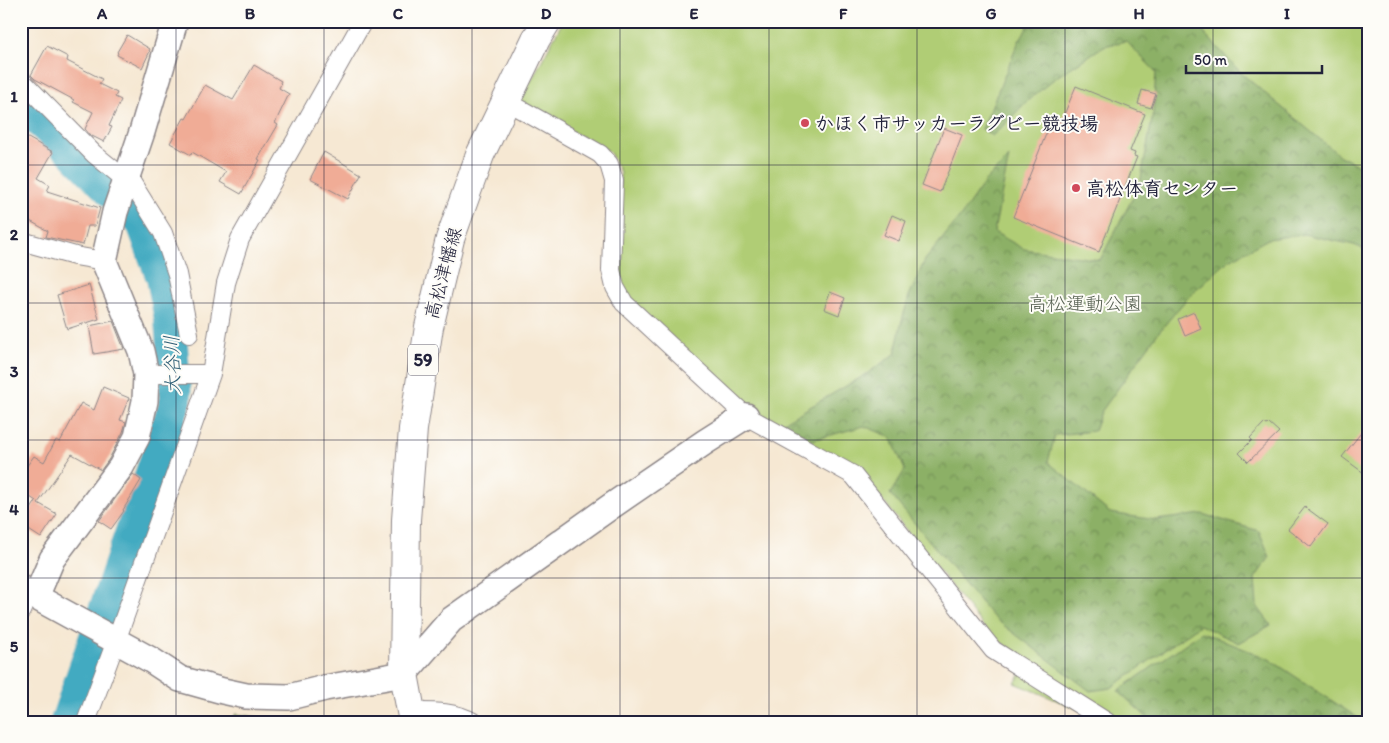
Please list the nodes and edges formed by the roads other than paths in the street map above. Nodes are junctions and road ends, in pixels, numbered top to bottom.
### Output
1 (175, 21) edge
2 (363, 21) edge
3 (547, 21) edge
4 (21, 80) edge
5 (506, 101) junction
6 (125, 182) junction
7 (21, 241) edge
8 (104, 260) junction
9 (189, 334) dead end
10 (154, 374) junction
11 (206, 374) junction
12 (746, 416) junction
13 (27, 597) edge
14 (114, 640) junction
15 (404, 674) junction
16 (412, 717) edge
17 (86, 722) edge
18 (473, 722) edge
19 (1107, 722) edge

1 - 6 street
2 - 11 street
3 - 5 main road, 高松津幡線 / 59
4 - 6 street
5 - 12 street
5 - 15 main road, 高松津幡線 / 59
6 - 8 street
6 - 9 street
7 - 8 street
8 - 10 street
10 - 11 street
10 - 13 street
11 - 14 street
12 - 15 street
12 - 19 street
13 - 14 street
14 - 15 street
14 - 17 street
15 - 16 main road, 高松津幡線 / 59
16 - 18 street

